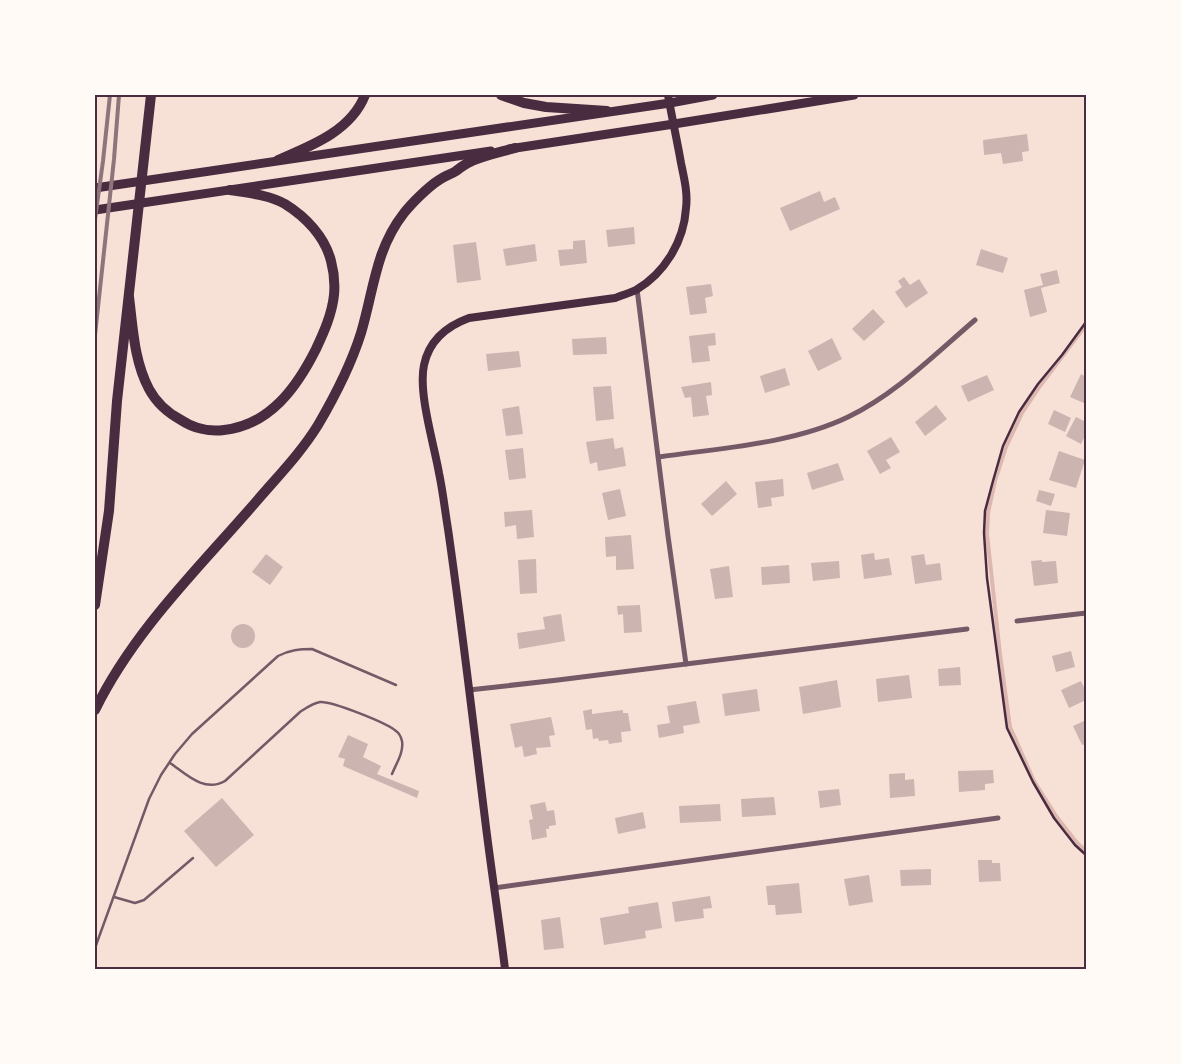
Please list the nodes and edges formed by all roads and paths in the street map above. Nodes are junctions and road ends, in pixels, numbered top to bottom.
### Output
1 (151, 95) edge
2 (365, 95) edge
3 (501, 95) edge
4 (713, 95) edge
5 (854, 95) edge
6 (669, 99) edge
7 (607, 111) junction
8 (674, 124) junction
9 (516, 148) junction
10 (278, 160) junction
11 (95, 188) edge
12 (230, 190) junction
13 (95, 210) edge
14 (637, 289) junction
15 (129, 297) junction
16 (974, 320) dead end
17 (1086, 322) edge
18 (658, 457) junction
19 (95, 605) edge
20 (1086, 613) edge
21 (1017, 621) dead end
22 (967, 628) dead end
23 (686, 664) junction
24 (396, 685) dead end
25 (469, 690) junction
26 (95, 710) edge
27 (170, 762) junction
28 (392, 774) dead end
29 (998, 818) dead end
30 (1086, 855) edge
31 (193, 858) dead end
32 (494, 888) junction
33 (114, 898) junction
34 (95, 948) edge
35 (505, 969) edge

1 - 15 highway
2 - 10 highway
3 - 7 highway
4 - 6 main road
5 - 8 main road
6 - 7 main road
6 - 8 main road
7 - 10 main road
8 - 9 main road
8 - 14 main road
9 - 12 main road
9 - 26 highway
10 - 11 main road
12 - 13 main road
12 - 15 highway
14 - 18 street
14 - 25 main road
15 - 19 highway
16 - 18 street
17 - 30 path
18 - 23 street
20 - 21 street
22 - 23 street
23 - 25 street
24 - 27 lane
25 - 32 main road
27 - 28 lane
27 - 33 lane
29 - 32 street
31 - 33 lane
32 - 35 main road
33 - 34 lane

